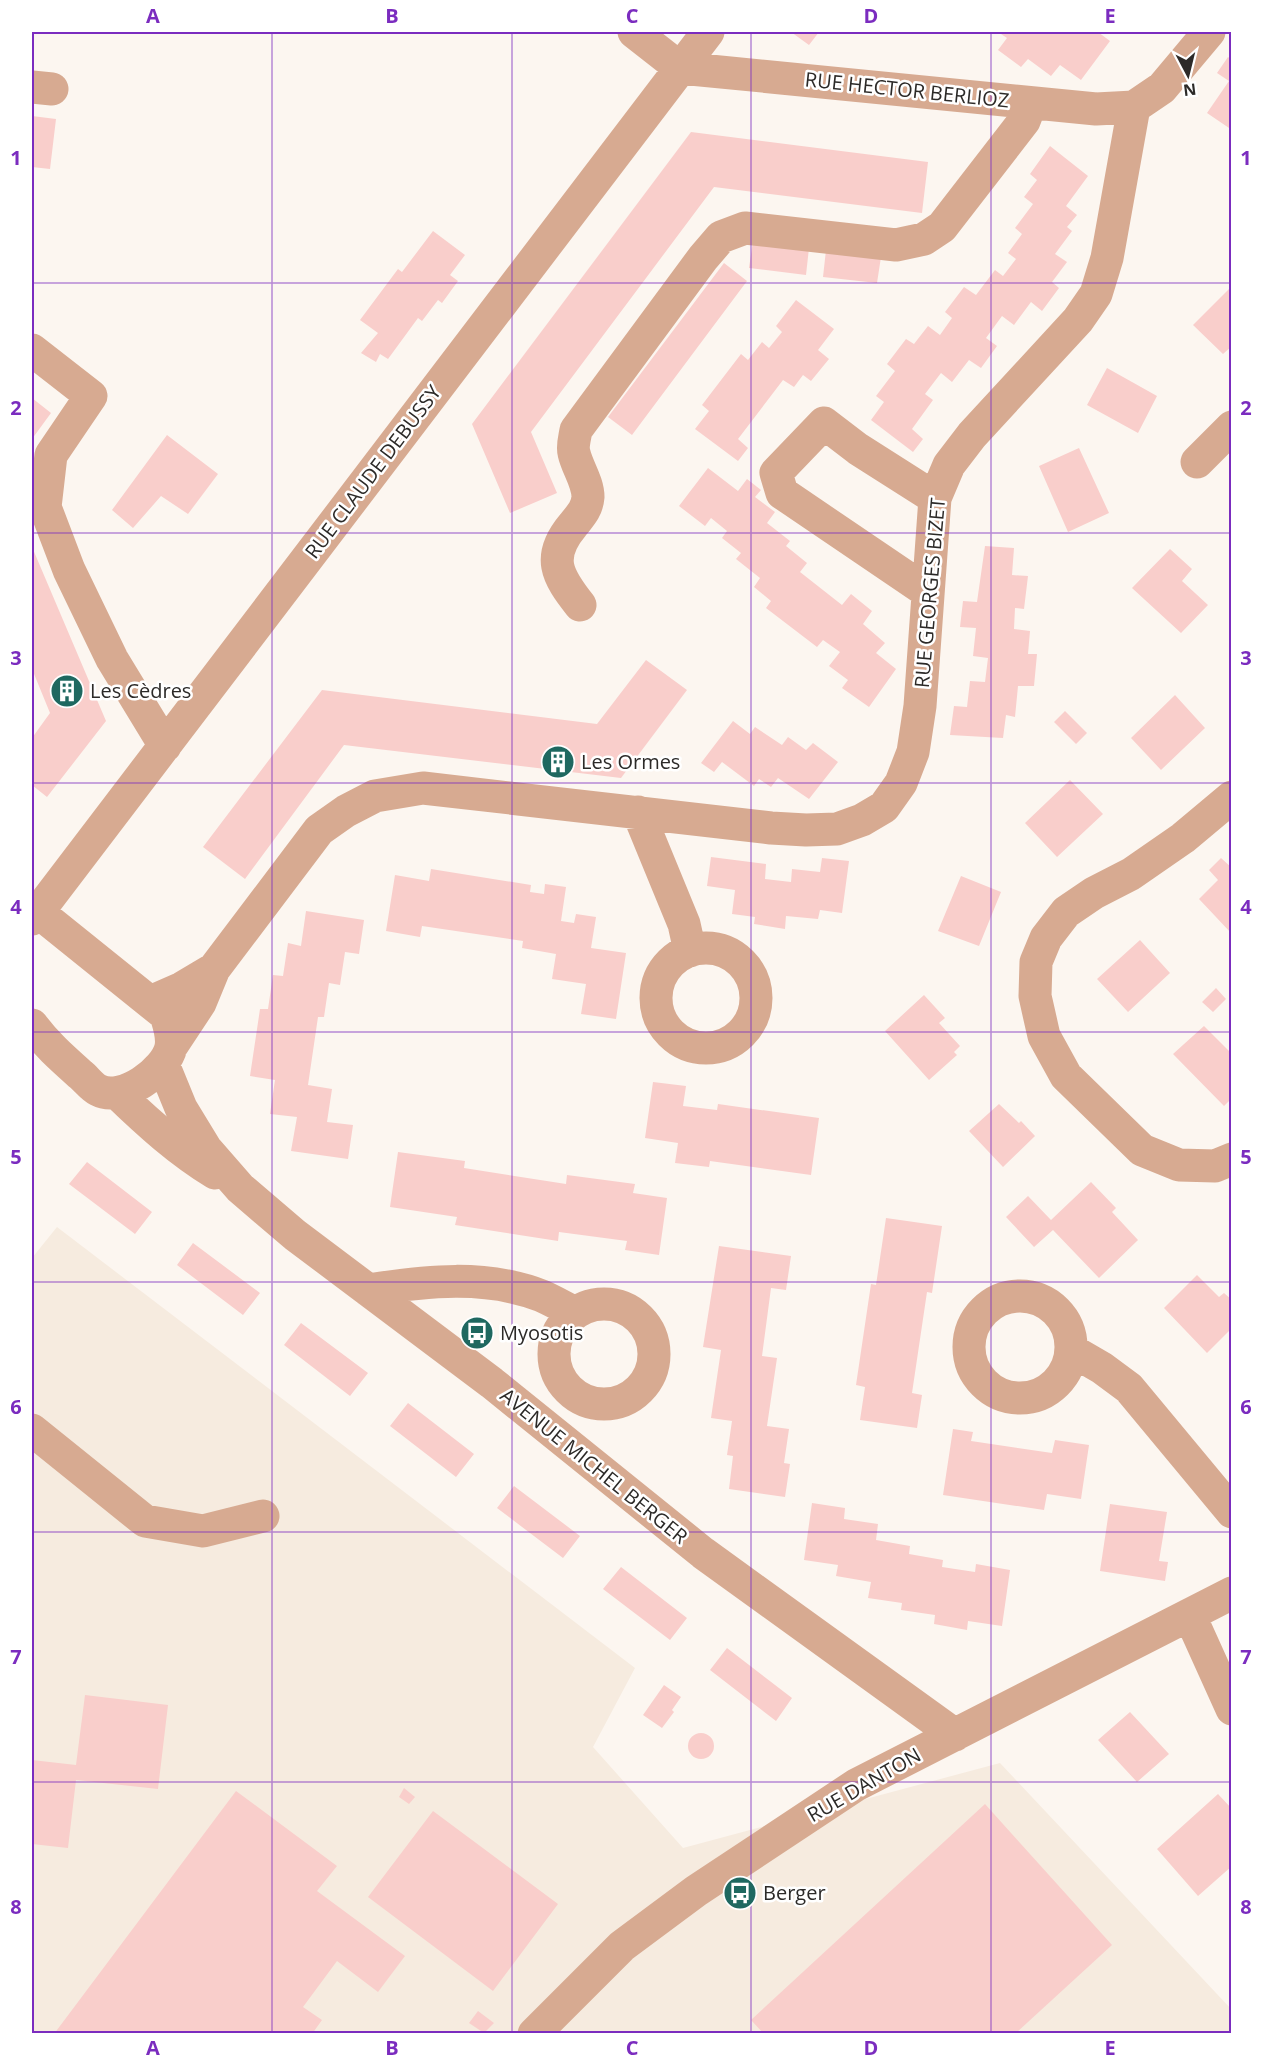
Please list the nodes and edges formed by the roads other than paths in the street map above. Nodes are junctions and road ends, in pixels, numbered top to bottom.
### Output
1 (634, 32) edge
2 (708, 32) edge
3 (1209, 32) edge
4 (680, 68) junction
5 (1030, 102) junction
6 (1134, 107) junction
7 (32, 350) edge
8 (1232, 427) edge
9 (1197, 462) dead end
10 (935, 498) junction
11 (928, 592) junction
12 (580, 605) dead end
13 (165, 746) junction
14 (1232, 797) edge
15 (638, 812) junction
16 (35, 916) edge
17 (690, 951) dead end
18 (214, 969) junction
19 (150, 1002) junction
20 (32, 1025) edge
21 (167, 1056) junction
22 (118, 1094) junction
23 (1232, 1159) edge
24 (240, 1188) junction
25 (368, 1290) junction
26 (575, 1313) dead end
27 (1071, 1350) dead end
28 (32, 1430) edge
29 (1232, 1512) edge
30 (263, 1516) dead end
31 (1232, 1593) edge
32 (1190, 1616) junction
33 (1232, 1709) edge
34 (955, 1735) junction
35 (534, 2034) edge

1 - 4 street
2 - 4 street, RUE CLAUDE DEBUSSY
3 - 6 street
4 - 5 street, RUE HECTOR BERLIOZ
4 - 13 street, RUE CLAUDE DEBUSSY
5 - 6 street, RUE HECTOR BERLIOZ
5 - 12 street
6 - 10 street, RUE GEORGES BIZET
7 - 13 street
8 - 9 street
10 - 11 street, RUE GEORGES BIZET
10 - 11 street
11 - 15 street, RUE GEORGES BIZET
13 - 16 street, RUE CLAUDE DEBUSSY
14 - 23 street
15 - 17 street
15 - 18 street, RUE GEORGES BIZET
16 - 19 street, AVENUE MICHEL BERGER
18 - 19 street
18 - 21 street
19 - 21 street, AVENUE MICHEL BERGER
20 - 22 street, AVENUE MICHEL BERGER
21 - 22 street
21 - 24 street, AVENUE MICHEL BERGER
22 - 24 street, AVENUE MICHEL BERGER
24 - 25 street, AVENUE MICHEL BERGER
25 - 26 street
25 - 34 street, AVENUE MICHEL BERGER
27 - 29 street
28 - 30 street
31 - 32 street, RUE DANTON
32 - 33 street
32 - 34 street, RUE DANTON
34 - 35 street, RUE DANTON

